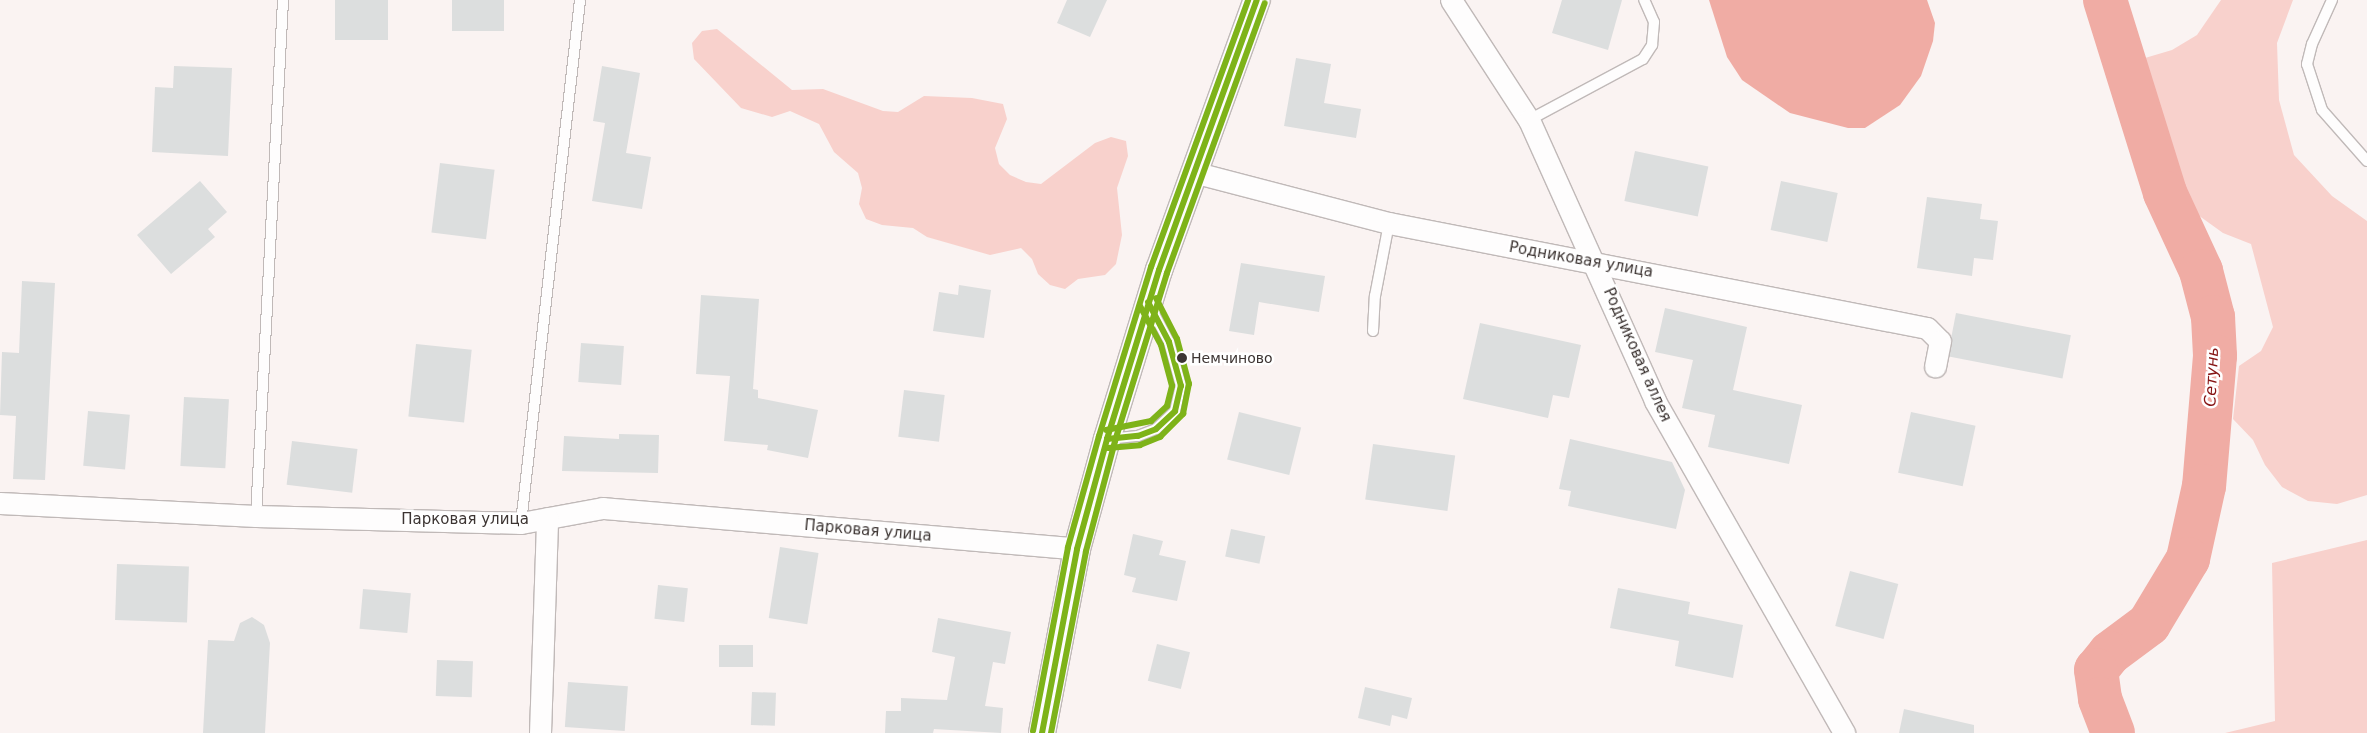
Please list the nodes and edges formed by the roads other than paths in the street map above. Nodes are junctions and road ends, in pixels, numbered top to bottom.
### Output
1 (283, 0) edge
2 (580, 0) edge
3 (1256, 0) edge
4 (1451, 0) edge
5 (1644, 0) edge
6 (2332, 0) edge
7 (1529, 120) junction
8 (2367, 161) edge
9 (1193, 172) junction
10 (1388, 223) junction
11 (1597, 265) junction
12 (1148, 302) junction
13 (1373, 331) dead end
14 (1935, 367) dead end
15 (1107, 439) junction
16 (0, 503) edge
17 (256, 516) junction
18 (547, 518) junction
19 (521, 523) junction
20 (1077, 549) junction
21 (540, 733) edge
22 (1042, 733) edge
23 (1844, 733) edge

1 - 17 lane
2 - 19 lane
3 - 9 street
4 - 7 street, Родниковая аллея
5 - 7 lane
6 - 8 lane
7 - 11 street, Родниковая аллея
9 - 10 street, Родниковая улица
9 - 12 street
10 - 11 street, Родниковая улица
10 - 13 lane
11 - 14 street, Родниковая улица
11 - 23 street, Родниковая аллея
12 - 15 street
12 - 15 lane
15 - 20 street
16 - 17 street, Парковая улица
17 - 19 street, Парковая улица
18 - 19 street, Парковая улица
18 - 20 street, Парковая улица
18 - 21 street
20 - 22 street

